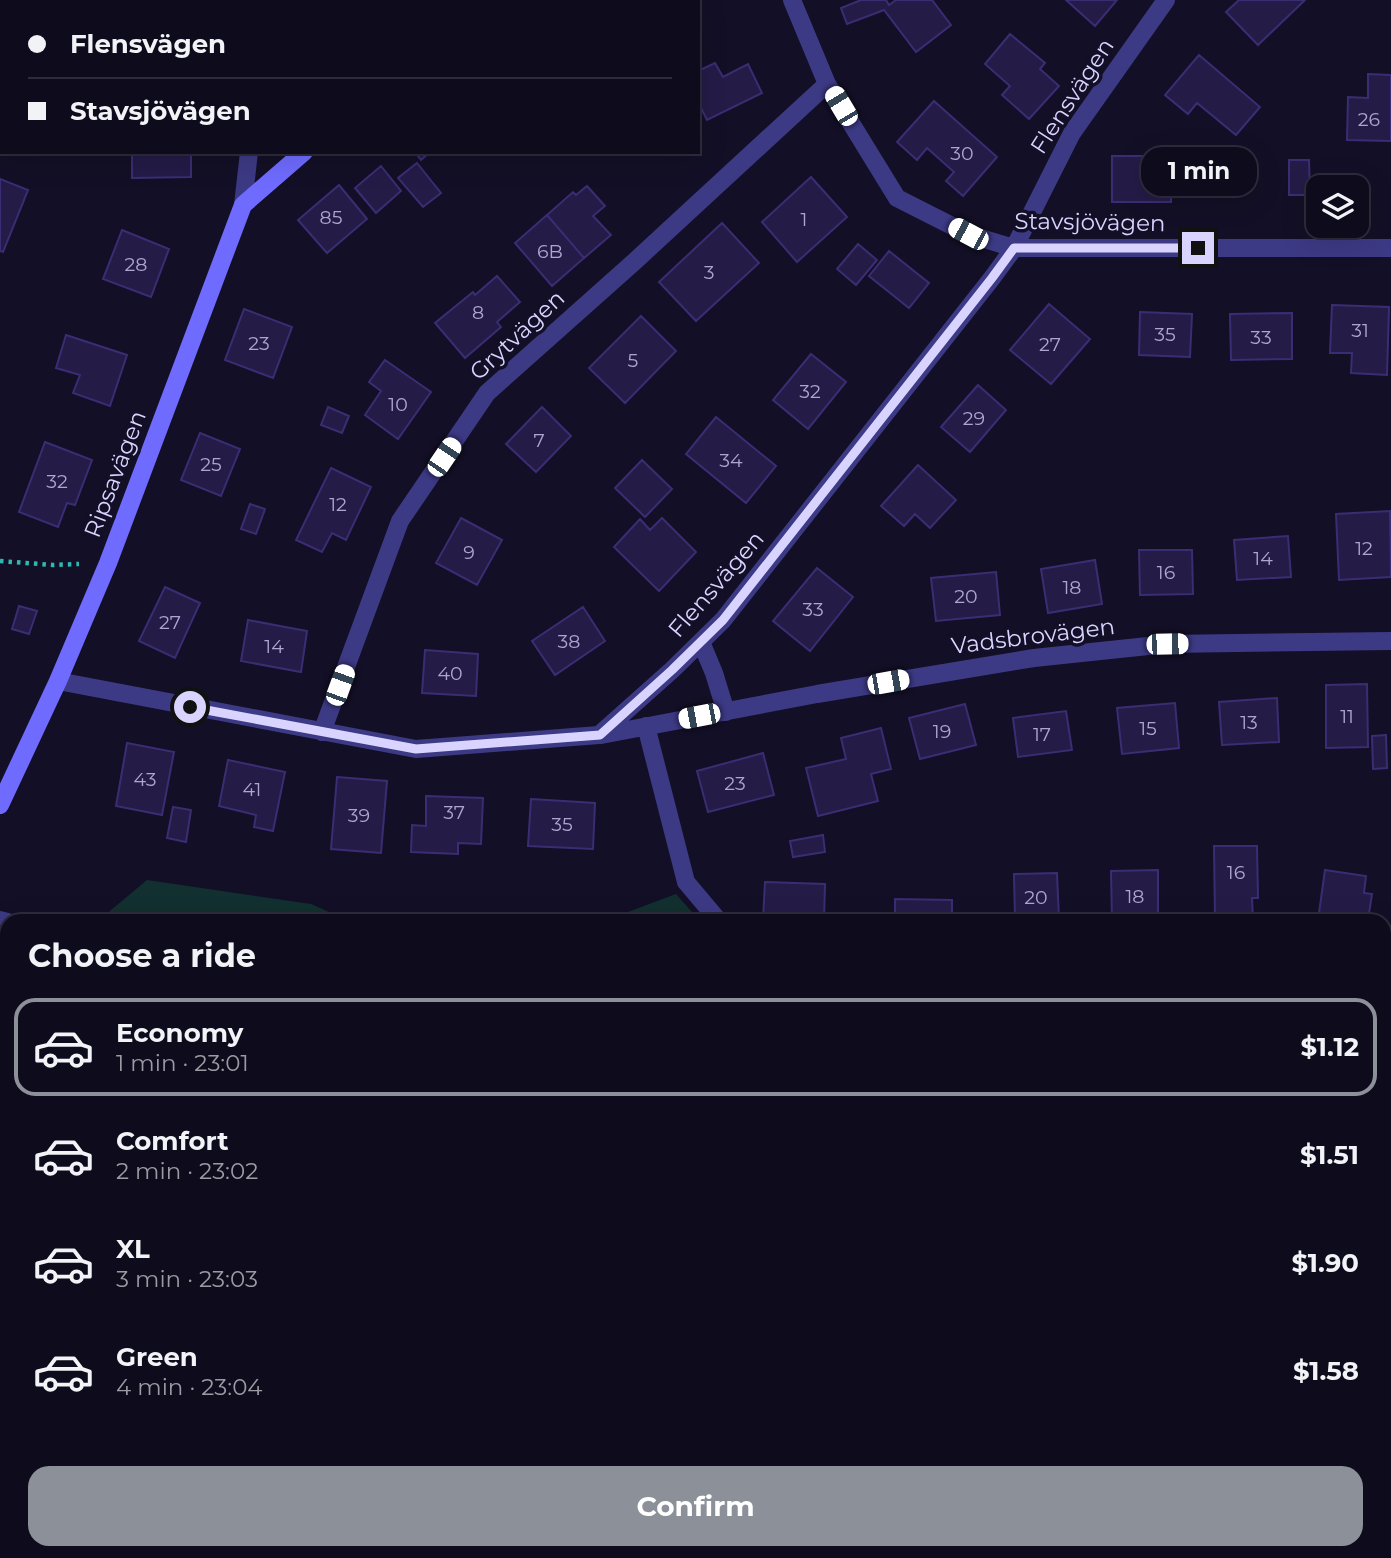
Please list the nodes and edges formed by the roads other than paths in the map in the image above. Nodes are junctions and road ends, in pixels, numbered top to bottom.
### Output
1 (792, 0) edge
2 (1166, 0) edge
3 (827, 84) junction
4 (250, 154) edge
5 (302, 154) edge
6 (243, 205) junction
7 (1014, 248) junction
8 (1391, 248) edge
9 (1391, 641) edge
10 (701, 642) junction
11 (58, 681) junction
12 (726, 712) junction
13 (646, 726) junction
14 (322, 732) junction
15 (600, 735) junction
16 (0, 805) edge
17 (713, 914) edge

1 - 3 street, Stavsjövägen
2 - 7 street, Flensvägen
3 - 7 street, Stavsjövägen
3 - 14 street, Grytvägen
4 - 6 street, Ripsavägen
5 - 6 street
6 - 11 street, Ripsavägen
7 - 8 street, Stavsjövägen
7 - 10 street, Flensvägen
9 - 12 street, Vadsbrovägen
10 - 12 street
10 - 15 street, Flensvägen
11 - 14 street
11 - 16 street, Ripsavägen
12 - 13 street, Vadsbrovägen
13 - 15 street, Vadsbrovägen
13 - 17 street
14 - 15 street

